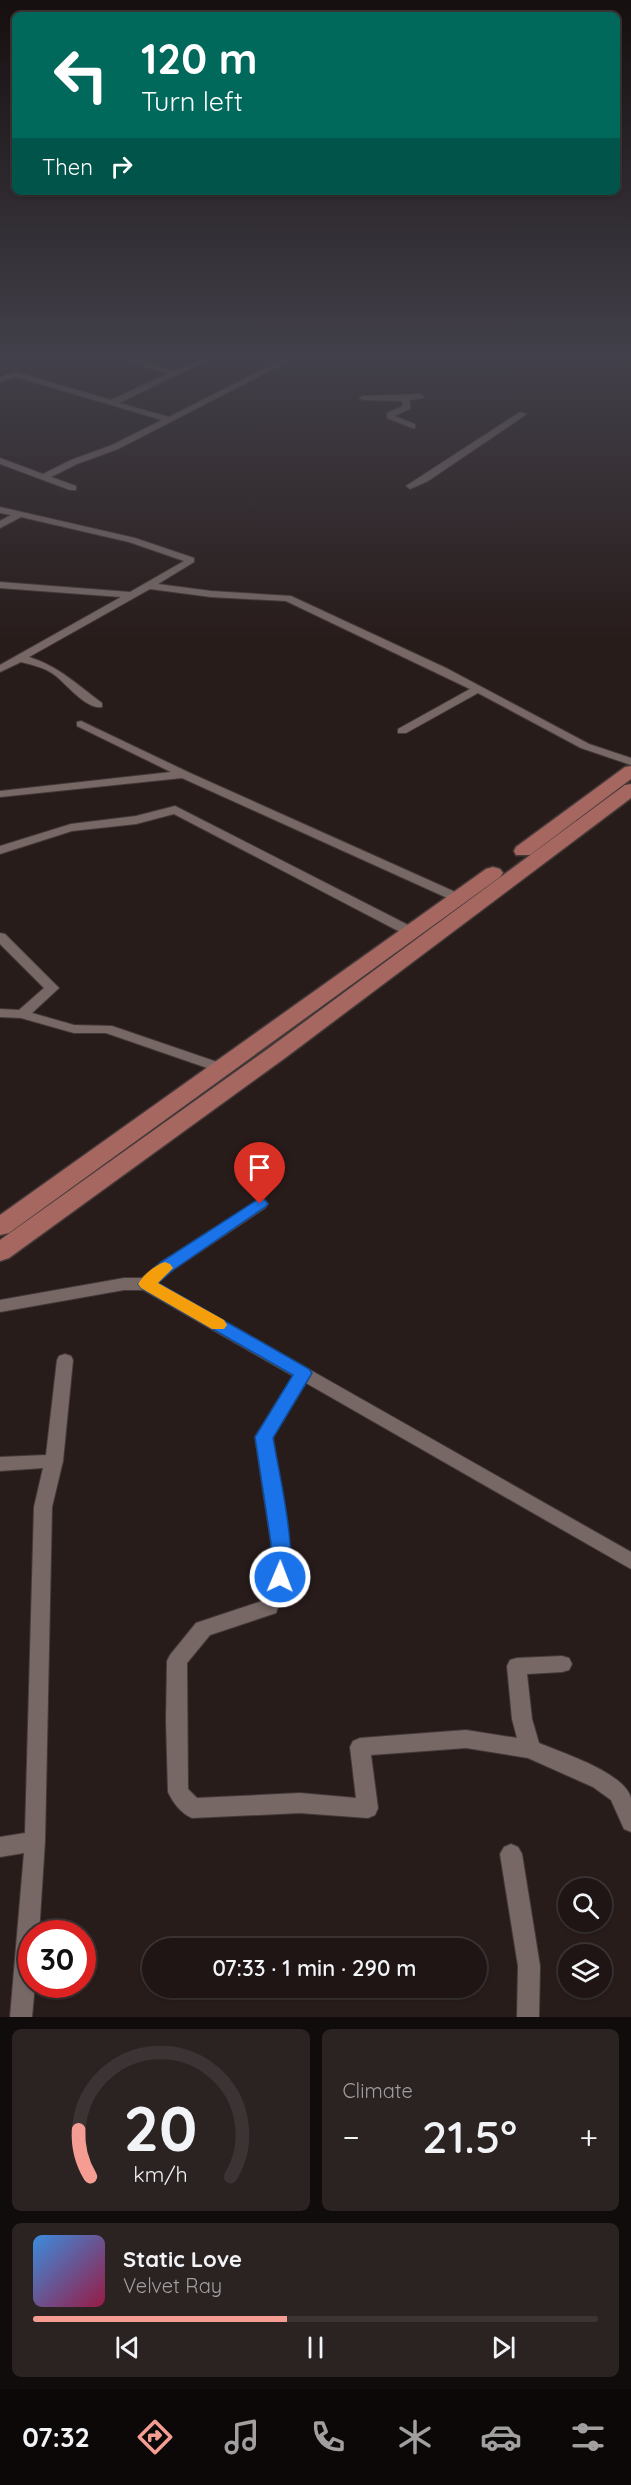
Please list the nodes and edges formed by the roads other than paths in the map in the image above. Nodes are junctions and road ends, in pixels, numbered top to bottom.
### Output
1 (104, 451) edge
2 (467, 451) edge
3 (0, 461) edge
4 (44, 477) junction
5 (411, 486) dead end
6 (73, 488) dead end
7 (0, 510) edge
8 (20, 514) junction
9 (0, 525) edge
10 (0, 585) edge
11 (149, 586) junction
12 (131, 595) junction
13 (20, 658) junction
14 (0, 669) edge
15 (478, 689) junction
16 (98, 705) dead end
17 (81, 724) dead end
18 (402, 731) dead end
19 (631, 762) edge
20 (631, 771) edge
21 (184, 774) junction
22 (631, 789) edge
23 (0, 794) edge
24 (0, 850) edge
25 (458, 898) junction
26 (411, 932) junction
27 (0, 937) edge
28 (0, 1013) edge
29 (22, 1014) junction
30 (221, 1068) junction
31 (260, 1204) dead end
32 (0, 1227) edge
33 (0, 1251) edge
34 (146, 1284) junction
35 (0, 1306) edge
36 (65, 1360) dead end
37 (303, 1373) junction
38 (54, 1461) junction
39 (0, 1464) edge
40 (631, 1561) edge
41 (562, 1664) dead end
42 (530, 1749) junction
43 (631, 1822) edge
44 (35, 1841) junction
45 (0, 1846) edge
46 (511, 1854) dead end
47 (21, 2017) edge
48 (528, 2017) edge

1 - 4 street
2 - 5 street
3 - 4 street
4 - 6 street
7 - 8 street
8 - 9 street
8 - 11 street
10 - 12 street
11 - 12 street
11 - 15 street
12 - 13 street
13 - 14 street
13 - 16 street
15 - 18 street
15 - 19 street
17 - 21 street
20 - 25 main road
21 - 23 street
21 - 25 street
22 - 33 main road
24 - 26 street
25 - 26 main road
26 - 30 main road
27 - 29 street
28 - 29 street
29 - 30 street
30 - 32 main road
31 - 34 street
34 - 35 street
34 - 37 street
36 - 38 street
37 - 40 street
37 - 42 street
38 - 39 street
38 - 44 street
41 - 42 street
42 - 43 street
44 - 45 street
44 - 47 street
46 - 48 street

